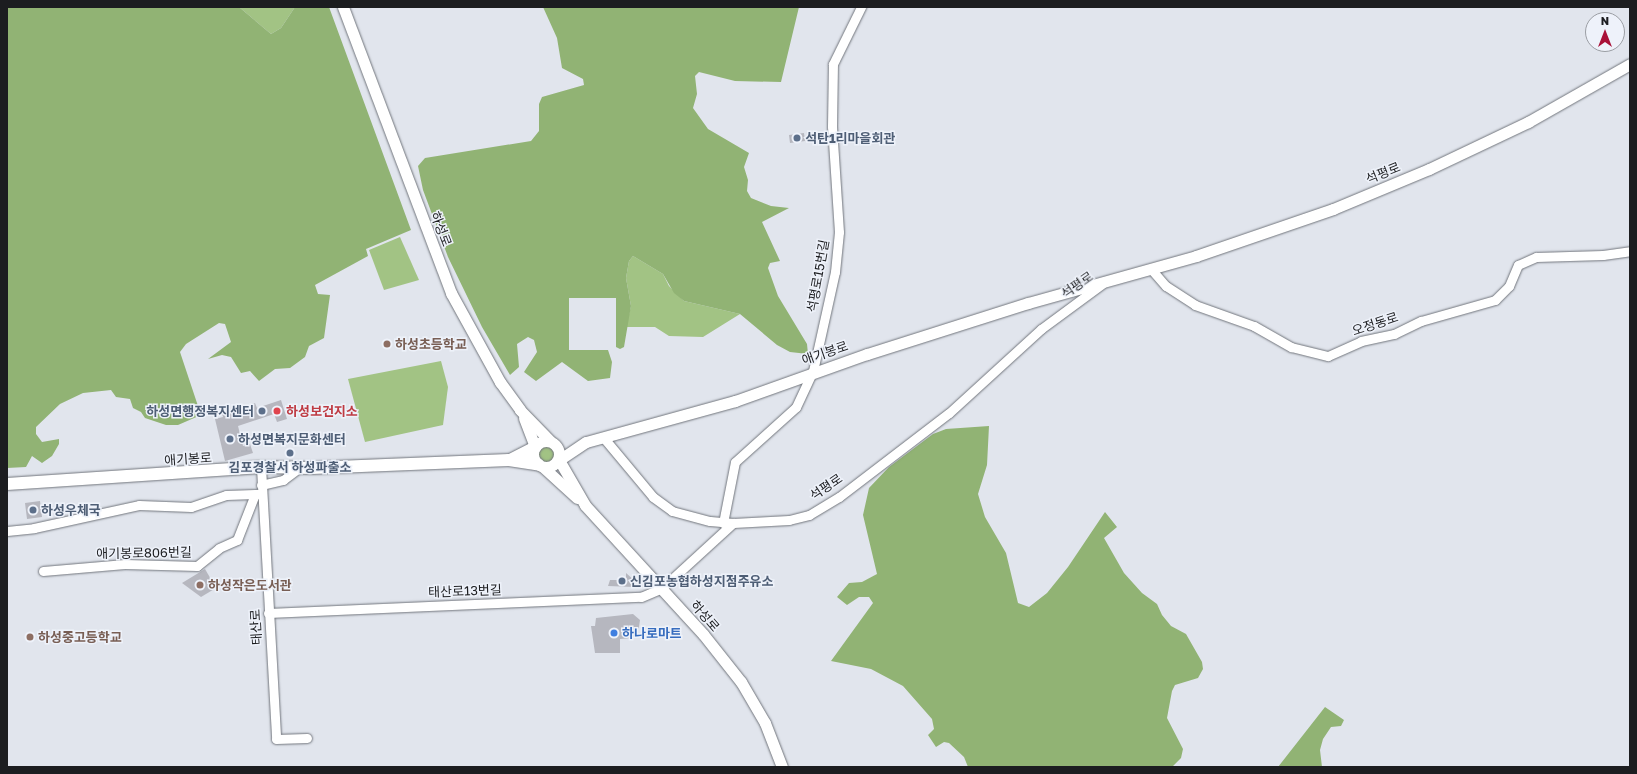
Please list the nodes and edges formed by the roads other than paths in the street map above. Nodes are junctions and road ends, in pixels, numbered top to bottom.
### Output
1 (343, 7) edge
2 (860, 7) edge
3 (1630, 64) edge
4 (1630, 251) edge
5 (1151, 269) junction
6 (1105, 282) junction
7 (813, 371) junction
8 (520, 410) junction
9 (603, 437) junction
10 (552, 442) junction
11 (586, 442) junction
12 (535, 447) junction
13 (509, 460) junction
14 (558, 460) junction
15 (541, 466) junction
16 (261, 467) junction
17 (299, 468) junction
18 (7, 484) edge
19 (259, 491) junction
20 (585, 505) junction
21 (723, 522) junction
22 (733, 523) junction
23 (7, 531) edge
24 (237, 540) joint
25 (43, 571) dead end
26 (662, 588) junction
27 (268, 613) junction
28 (307, 738) dead end
29 (782, 767) edge

1 - 8 street, 하성로
2 - 7 street, 석평로15번길
3 - 5 street, 석평로
4 - 5 street, 오정동로
5 - 6 street, 석평로
6 - 7 street, 애기봉로
6 - 22 street, 석평로
7 - 9 street, 애기봉로
7 - 21 street, 석평로15번길
8 - 10 street, 하성로
8 - 12 street
9 - 11 street, 애기봉로
9 - 21 street, 석평로
10 - 11 street
10 - 12 street
10 - 14 street
11 - 14 street, 애기봉로
12 - 13 main road
12 - 15 street
13 - 15 main road, 애기봉로
13 - 17 main road, 애기봉로
14 - 15 street
14 - 20 street, 하성로
15 - 20 street
16 - 17 main road, 애기봉로
16 - 18 main road, 애기봉로
16 - 19 street, 태산로
17 - 19 street
19 - 23 street
19 - 24 street, 태산로
19 - 27 street, 태산로
20 - 26 street, 하성로
21 - 22 street, 석평로
22 - 26 street, 태산로13번길
24 - 25 street, 애기봉로806번길
26 - 27 street, 태산로13번길
26 - 29 street, 하성로
27 - 28 street, 태산로

